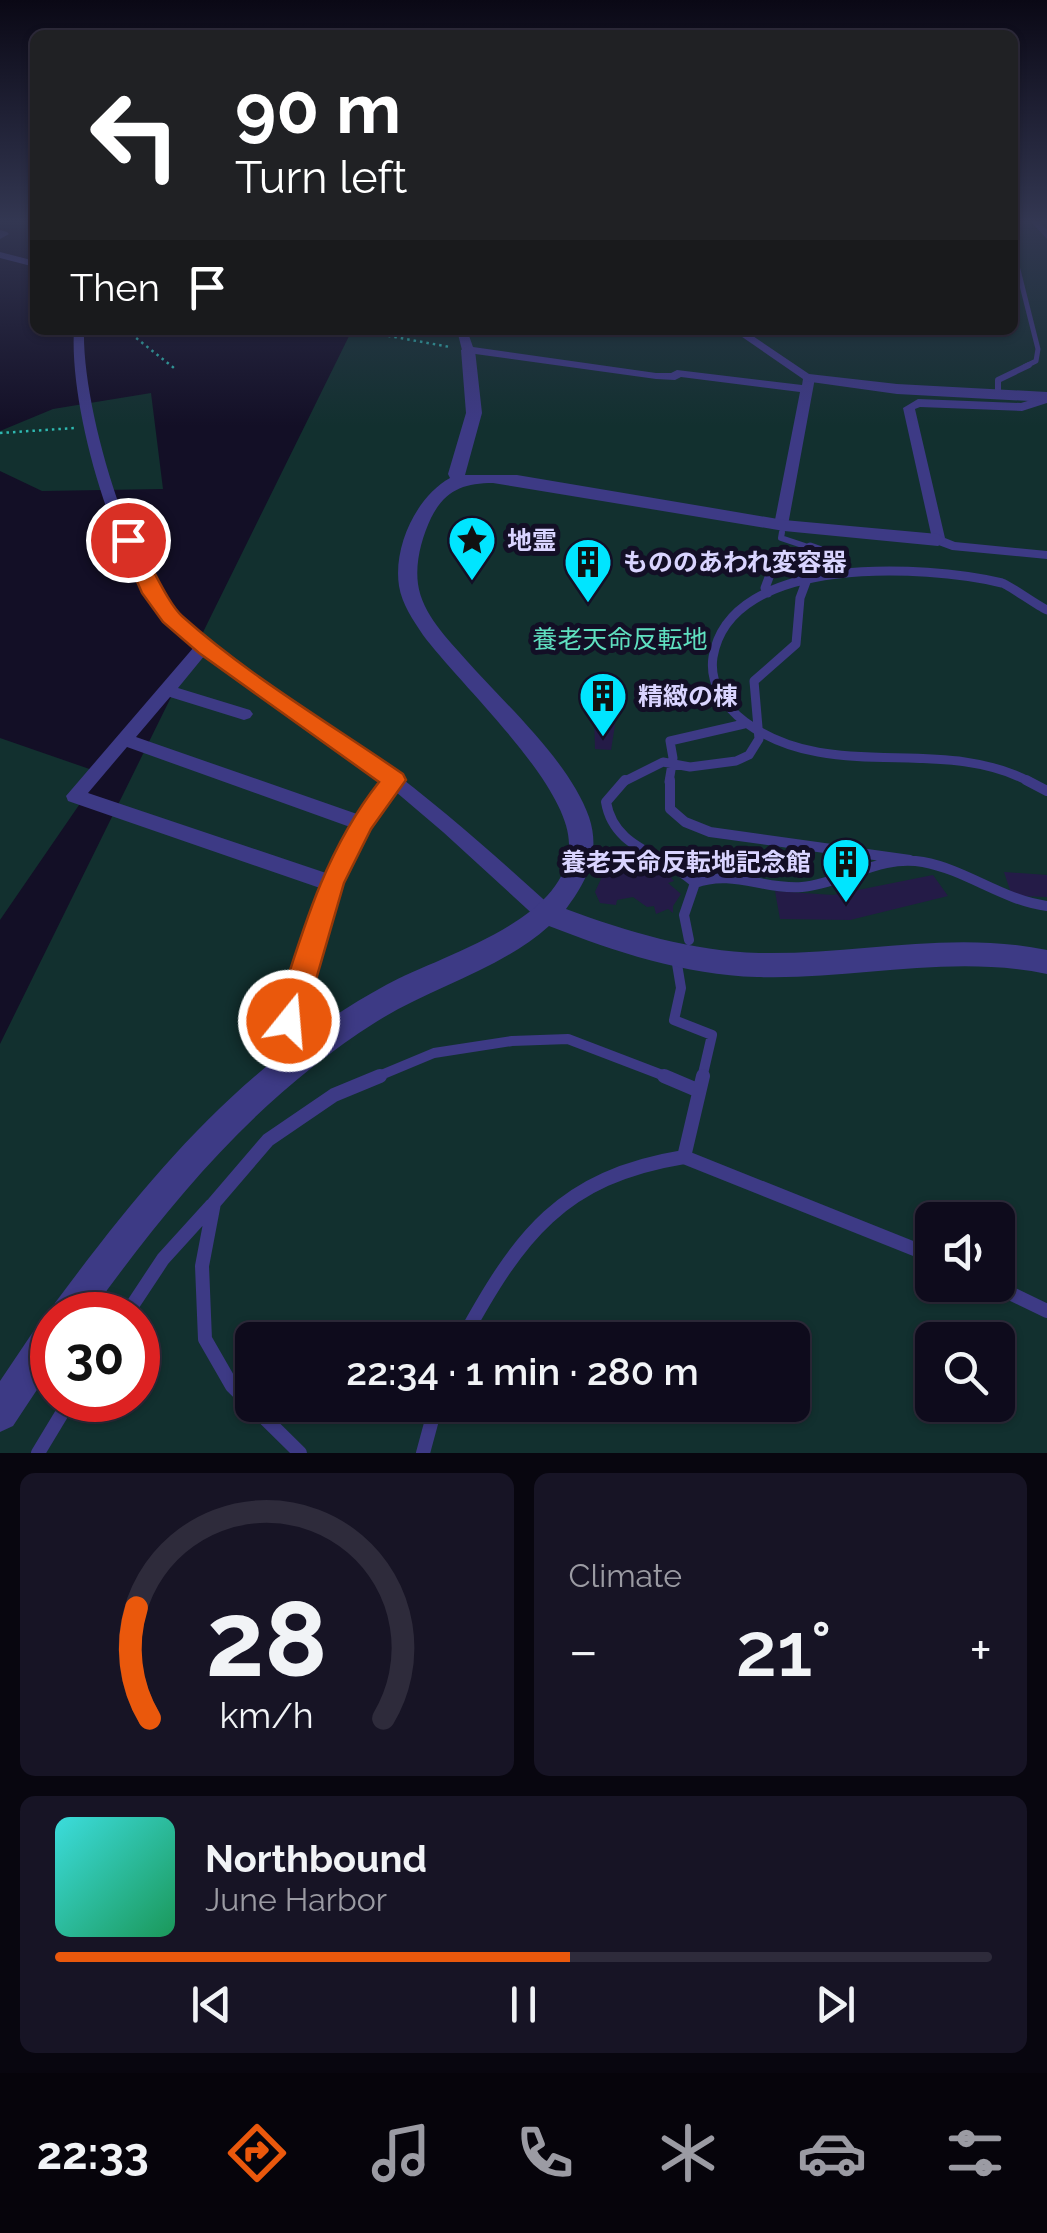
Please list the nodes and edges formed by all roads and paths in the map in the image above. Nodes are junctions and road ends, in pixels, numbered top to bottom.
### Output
1 (1023, 290) edge
2 (79, 335) edge
3 (132, 335) edge
4 (384, 335) edge
5 (464, 335) edge
6 (743, 335) edge
7 (468, 350) junction
8 (174, 368) dead end
9 (807, 384) junction
10 (998, 393) junction
11 (1047, 398) edge
12 (88, 426) junction
13 (0, 433) edge
14 (460, 480) junction
15 (782, 529) junction
16 (938, 540) junction
17 (1047, 555) edge
18 (806, 582) junction
19 (768, 593) junction
20 (1047, 610) edge
21 (204, 646) junction
22 (166, 690) junction
23 (244, 714) dead end
24 (744, 724) junction
25 (760, 730) junction
26 (123, 739) junction
27 (673, 764) junction
28 (394, 780) junction
29 (1047, 791) edge
30 (361, 822) junction
31 (910, 860) junction
32 (331, 883) junction
33 (695, 883) junction
34 (1047, 906) edge
35 (545, 913) junction
36 (683, 948) junction
37 (1047, 962) edge
38 (283, 1070) junction
39 (697, 1090) junction
40 (684, 1157) junction
41 (214, 1202) junction
42 (915, 1249) edge
43 (85, 1292) edge
44 (141, 1292) edge
45 (1015, 1296) edge
46 (1047, 1311) edge
47 (471, 1322) edge
48 (30, 1369) edge
49 (0, 1413) edge
50 (57, 1422) edge
51 (431, 1422) edge
52 (38, 1453) edge
53 (300, 1453) edge
54 (423, 1453) edge

1 - 10 lane
2 - 12 street
3 - 8 path
4 - 7 path
5 - 7 street
6 - 9 street
7 - 9 street
7 - 14 street
9 - 10 street
9 - 15 street
10 - 11 street
11 - 16 street
12 - 13 path
12 - 21 street
14 - 15 street
14 - 35 street
15 - 16 street
15 - 19 lane
16 - 17 street
18 - 19 lane
18 - 20 lane
18 - 25 lane
19 - 24 lane
21 - 22 street
21 - 28 street
22 - 23 street
22 - 26 street
24 - 25 lane
24 - 27 lane
25 - 27 lane
25 - 29 lane
26 - 30 street
26 - 32 street
27 - 31 lane
27 - 33 lane
28 - 30 street
28 - 35 street
30 - 32 street
31 - 33 lane
31 - 34 lane
32 - 38 street
33 - 36 lane
35 - 36 street
35 - 38 street
36 - 37 street
36 - 39 lane
38 - 43 street
39 - 40 lane
39 - 41 lane
40 - 42 lane
40 - 47 lane
41 - 44 lane
41 - 53 lane
45 - 46 lane
48 - 49 street
50 - 52 lane
51 - 54 lane

